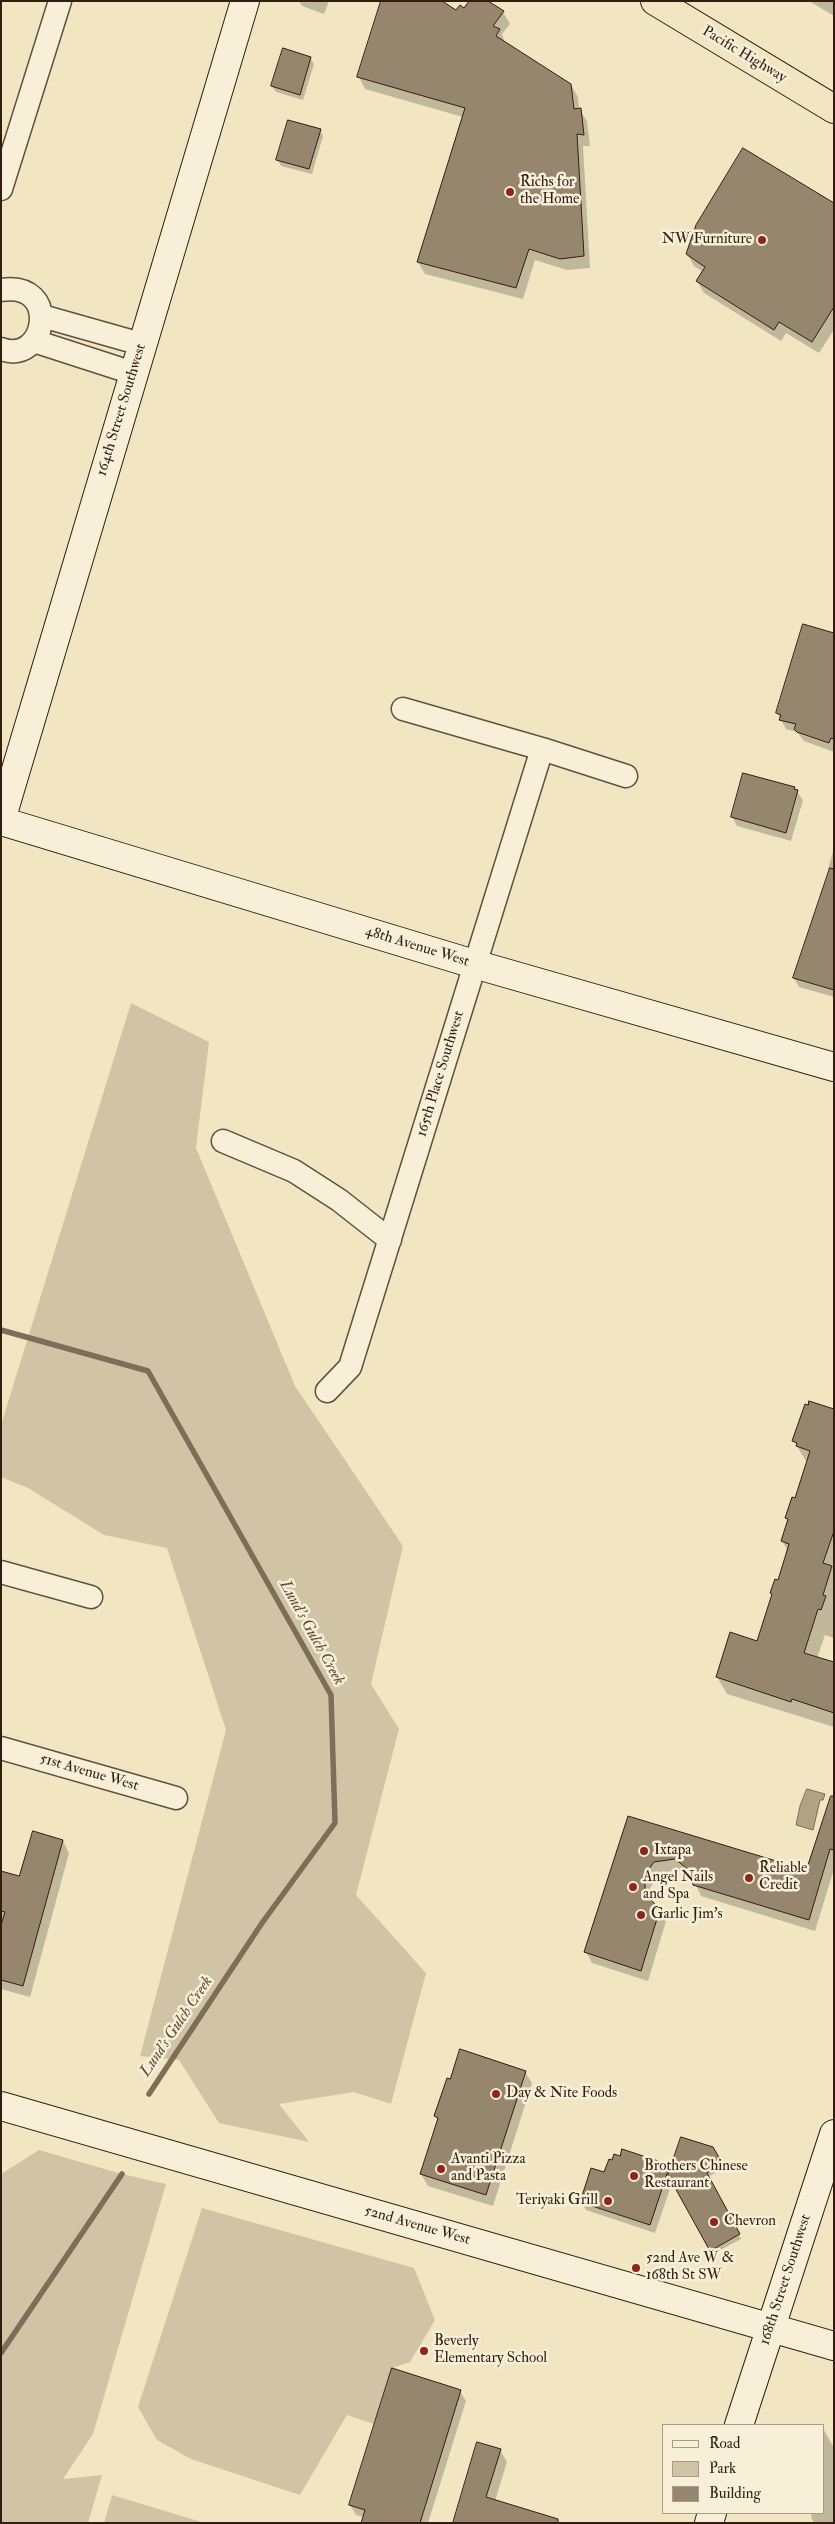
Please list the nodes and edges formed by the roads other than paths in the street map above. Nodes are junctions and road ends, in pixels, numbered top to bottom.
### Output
1 (60, 1) edge
2 (245, 1) edge
3 (655, 1) edge
4 (834, 109) edge
5 (1, 189) edge
6 (1, 290) edge
7 (42, 316) junction
8 (34, 340) junction
9 (141, 344) junction
10 (1, 349) edge
11 (133, 373) junction
12 (403, 709) dead end
13 (542, 749) junction
14 (626, 776) dead end
15 (1, 820) edge
16 (474, 964) junction
17 (834, 1067) edge
18 (223, 1141) dead end
19 (390, 1240) junction
20 (327, 1391) dead end
21 (1, 1572) edge
22 (92, 1597) dead end
23 (1, 1748) edge
24 (176, 1798) dead end
25 (1, 2106) edge
26 (834, 2134) edge
27 (770, 2327) junction
28 (834, 2346) edge
29 (739, 2424) edge

1 - 5 street
2 - 9 street, 164th Street Southwest
3 - 4 highway, Pacific Highway
6 - 7 street
7 - 8 street
7 - 9 street
8 - 10 street
8 - 11 street
9 - 11 street, 164th Street Southwest
11 - 15 street, 164th Street Southwest
12 - 13 street
13 - 14 street
13 - 16 street, 165th Place Southwest
15 - 16 street, 48th Avenue West
16 - 17 street, 48th Avenue West
16 - 19 street, 165th Place Southwest
18 - 19 street
19 - 20 street, 165th Place Southwest
21 - 22 street
23 - 24 street, 51st Avenue West
25 - 27 street, 52nd Avenue West
26 - 27 street, 168th Street Southwest
27 - 28 street, 52nd Avenue West
27 - 29 street, 168th Street Southwest

